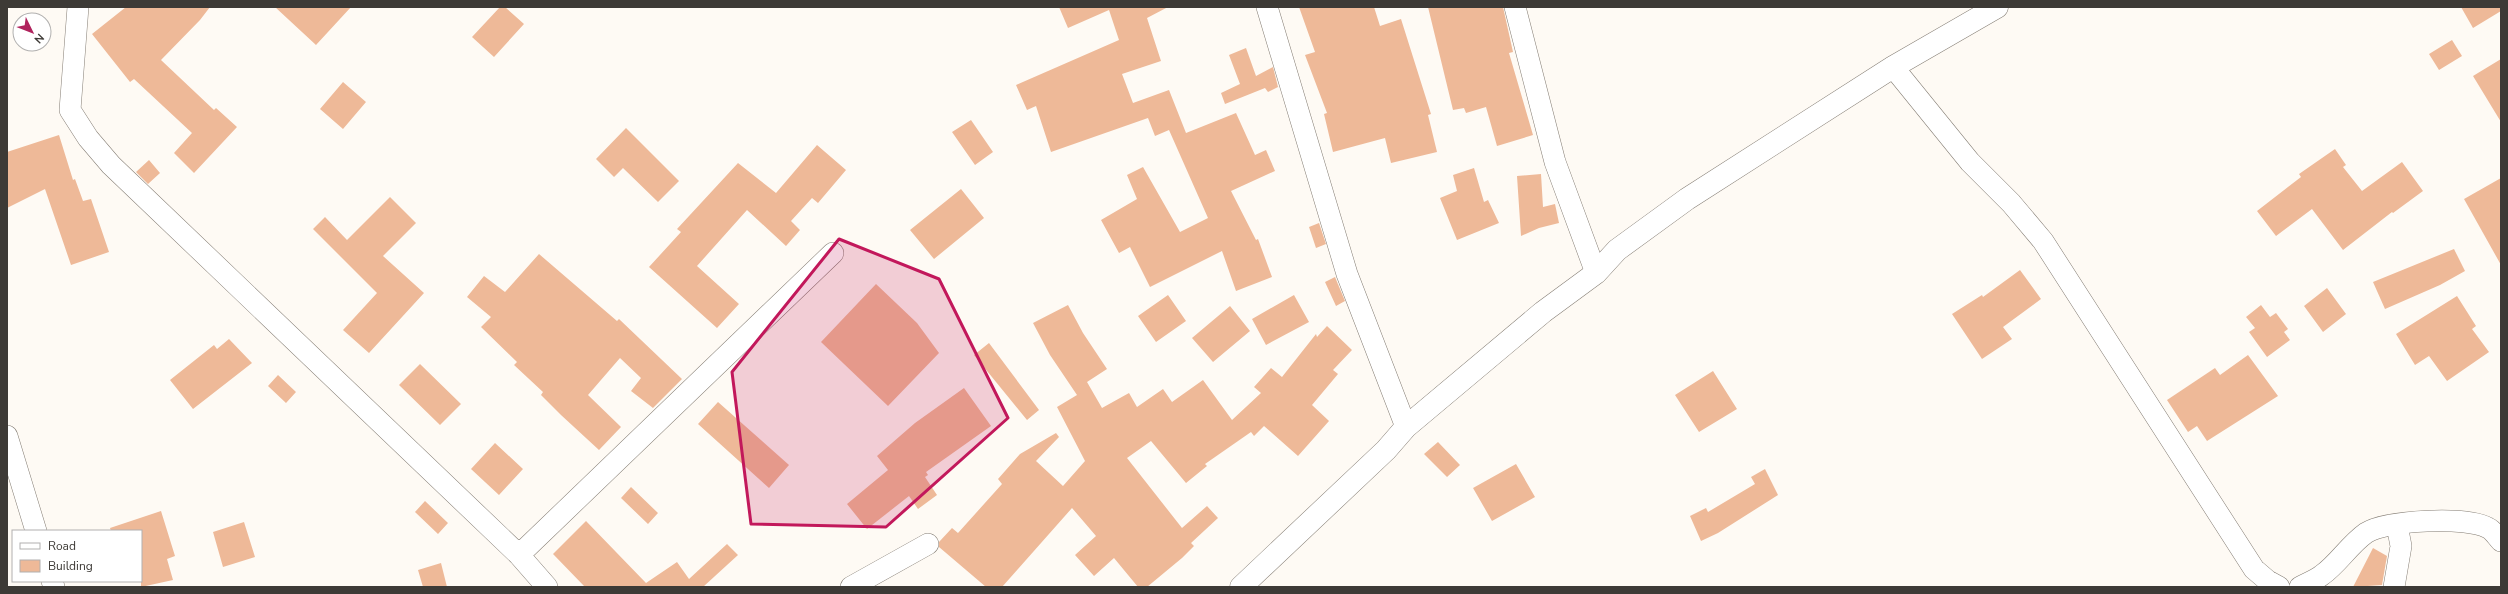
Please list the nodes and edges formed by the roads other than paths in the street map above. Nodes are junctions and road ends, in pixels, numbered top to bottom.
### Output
1 (78, 7) edge
2 (1267, 7) edge
3 (1515, 7) edge
4 (1996, 7) edge
5 (1893, 67) junction
6 (833, 253) dead end
7 (1596, 273) junction
8 (1406, 427) junction
9 (7, 436) edge
10 (2397, 525) junction
11 (36, 530) edge
12 (2501, 541) edge
13 (928, 544) dead end
14 (519, 555) junction
15 (547, 587) edge
16 (851, 587) edge
17 (1241, 587) edge
18 (2279, 587) edge
19 (2300, 587) edge
20 (2394, 587) edge

1 - 14 street
2 - 8 street
3 - 7 street
4 - 5 main road
5 - 7 main road
5 - 18 street
6 - 14 street
7 - 8 main road
8 - 17 main road
9 - 11 street
10 - 12 street
10 - 19 street
10 - 20 street
13 - 16 street
14 - 15 street

